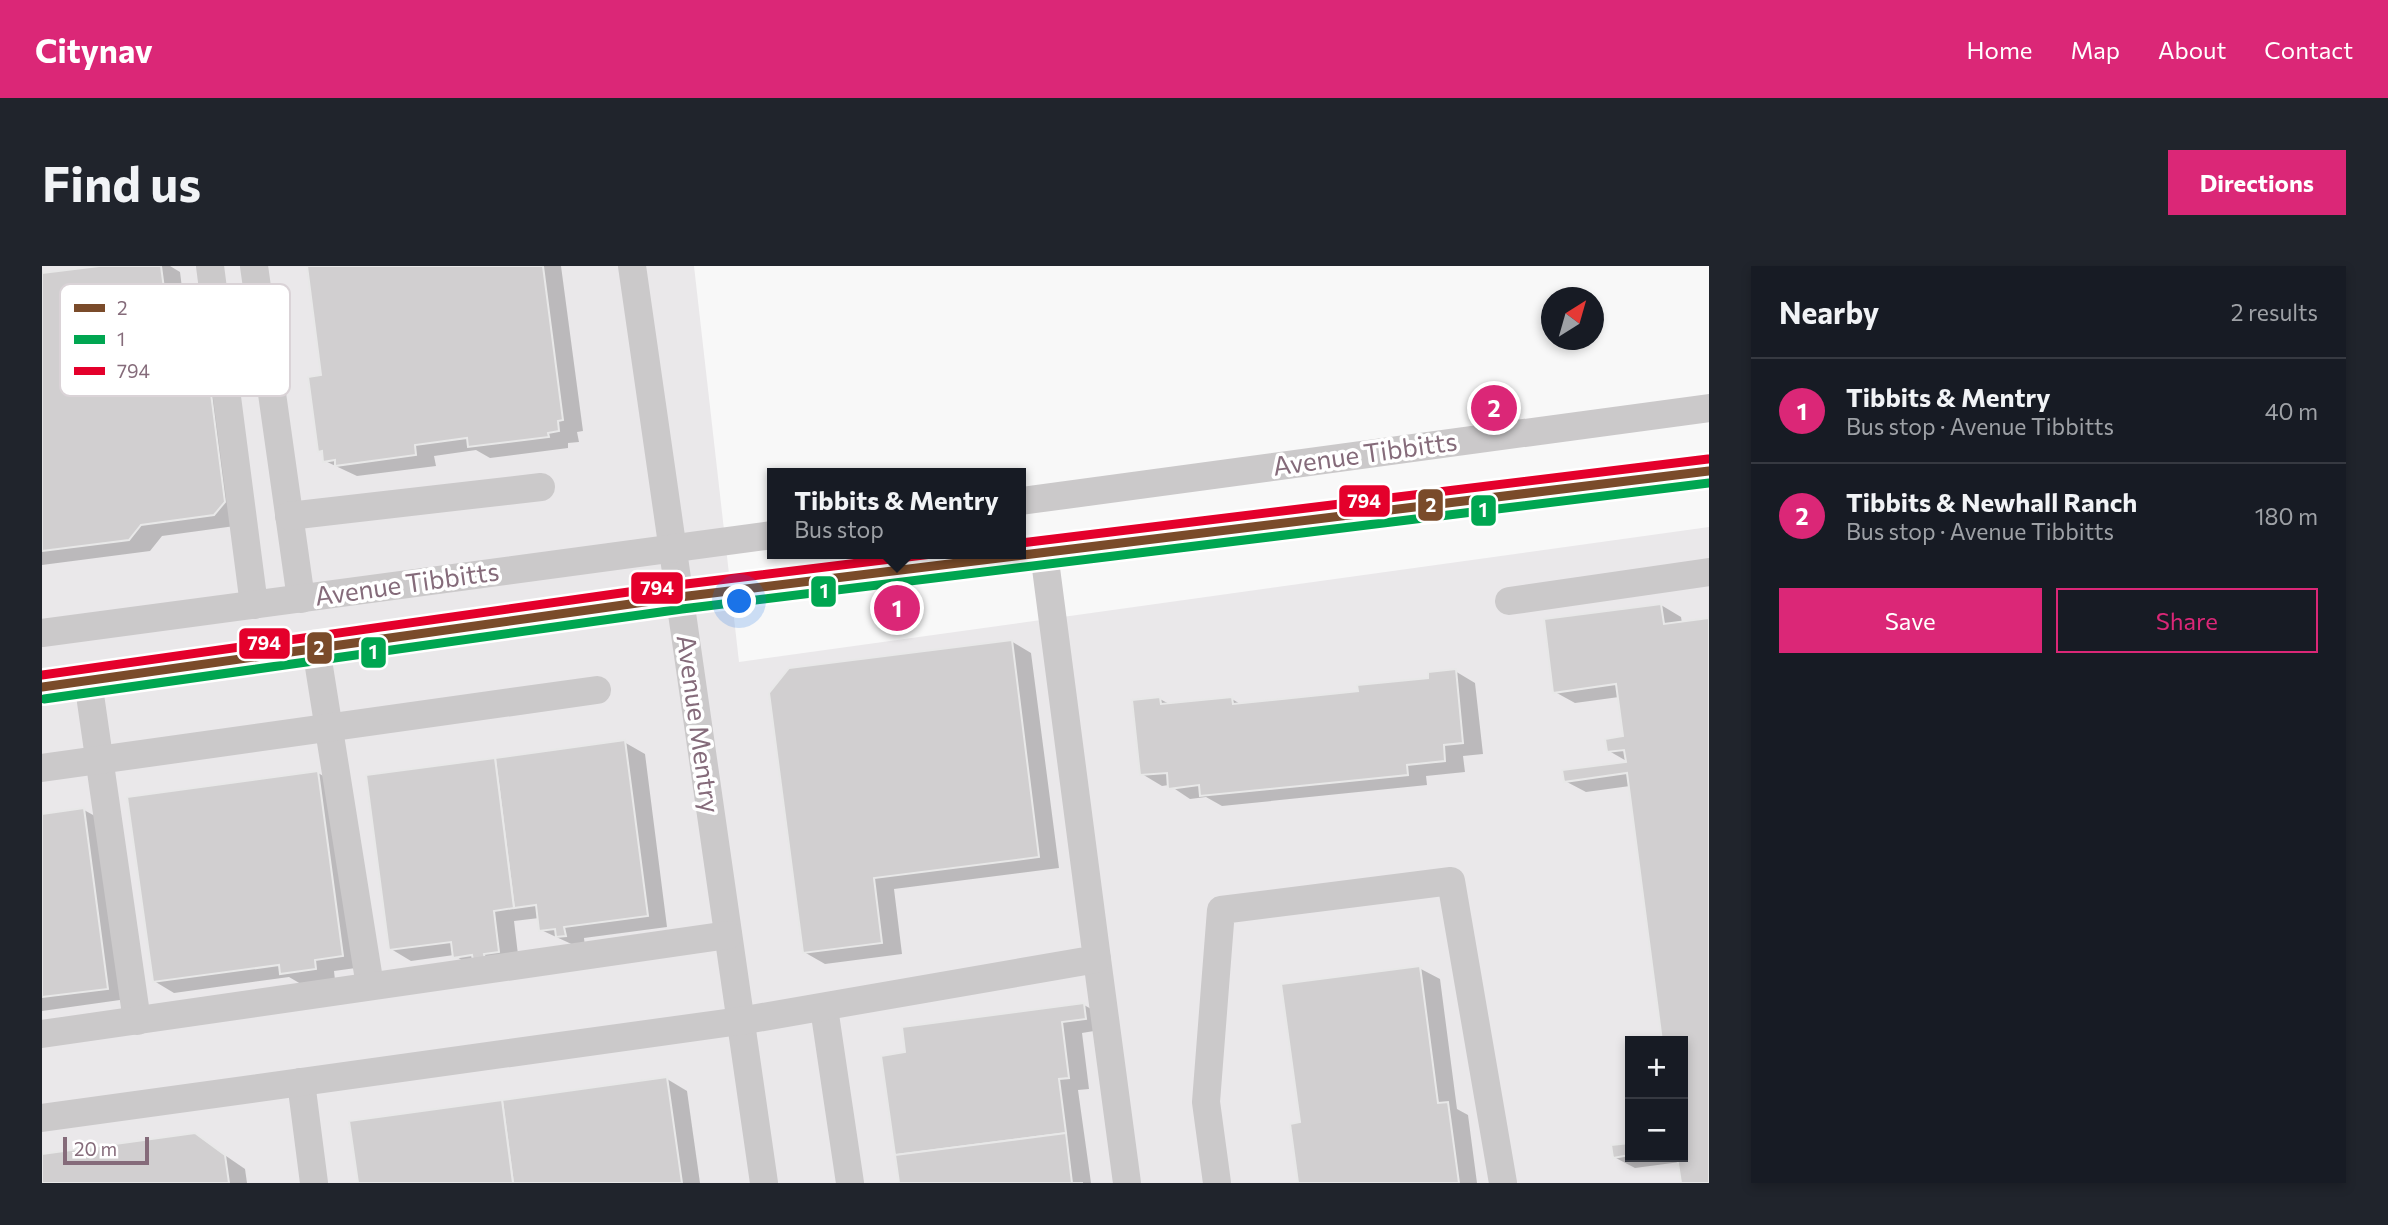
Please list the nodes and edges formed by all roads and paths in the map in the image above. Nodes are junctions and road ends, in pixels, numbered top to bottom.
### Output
1 (210, 266) edge
2 (254, 266) edge
3 (632, 266) edge
4 (212, 284) edge
5 (257, 284) edge
6 (227, 396) edge
7 (272, 396) edge
8 (1709, 408) edge
9 (1709, 471) edge
10 (541, 487) dead end
11 (1026, 500) edge
12 (289, 516) junction
13 (767, 536) edge
14 (673, 549) junction
15 (1044, 554) junction
16 (1026, 556) edge
17 (1002, 559) edge
18 (1709, 572) edge
19 (680, 597) junction
20 (301, 598) junction
21 (1509, 601) dead end
22 (254, 605) junction
23 (42, 633) edge
24 (316, 649) junction
25 (88, 681) junction
26 (42, 687) edge
27 (597, 690) dead end
28 (329, 726) junction
29 (97, 761) junction
30 (42, 768) edge
31 (728, 935) junction
32 (1097, 959) junction
33 (370, 986) junction
34 (824, 1008) junction
35 (136, 1021) junction
36 (740, 1021) junction
37 (42, 1034) edge
38 (301, 1082) junction
39 (42, 1118) edge
40 (314, 1183) edge
41 (764, 1183) edge
42 (850, 1183) edge
43 (1127, 1183) edge
44 (1217, 1183) edge
45 (1503, 1183) edge

1 - 4 street
2 - 5 street
3 - 14 street, Avenue Mentry
6 - 22 street
7 - 12 street
8 - 11 street, Avenue Tibbitts
9 - 15 street, Avenue Tibbitts
10 - 12 street
12 - 20 street
13 - 14 street, Avenue Tibbitts
14 - 19 street, Avenue Mentry
14 - 20 street, Avenue Tibbitts
15 - 16 street, Avenue Tibbitts
15 - 32 street
17 - 19 street, Avenue Tibbitts
18 - 21 street
19 - 24 street, Avenue Tibbitts
19 - 31 street, Avenue Mentry
20 - 22 street, Avenue Tibbitts
22 - 23 street, Avenue Tibbitts
24 - 25 street, Avenue Tibbitts
24 - 28 street
25 - 26 street, Avenue Tibbitts
25 - 29 street
27 - 28 street
28 - 29 street
28 - 33 street
29 - 30 street
29 - 35 street
31 - 33 street
31 - 36 street, Avenue Mentry
32 - 34 street
32 - 43 street
33 - 35 street
34 - 36 street
34 - 42 street
35 - 37 street
36 - 38 street
36 - 41 street, Avenue Mentry
38 - 39 street
38 - 40 street
44 - 45 street

